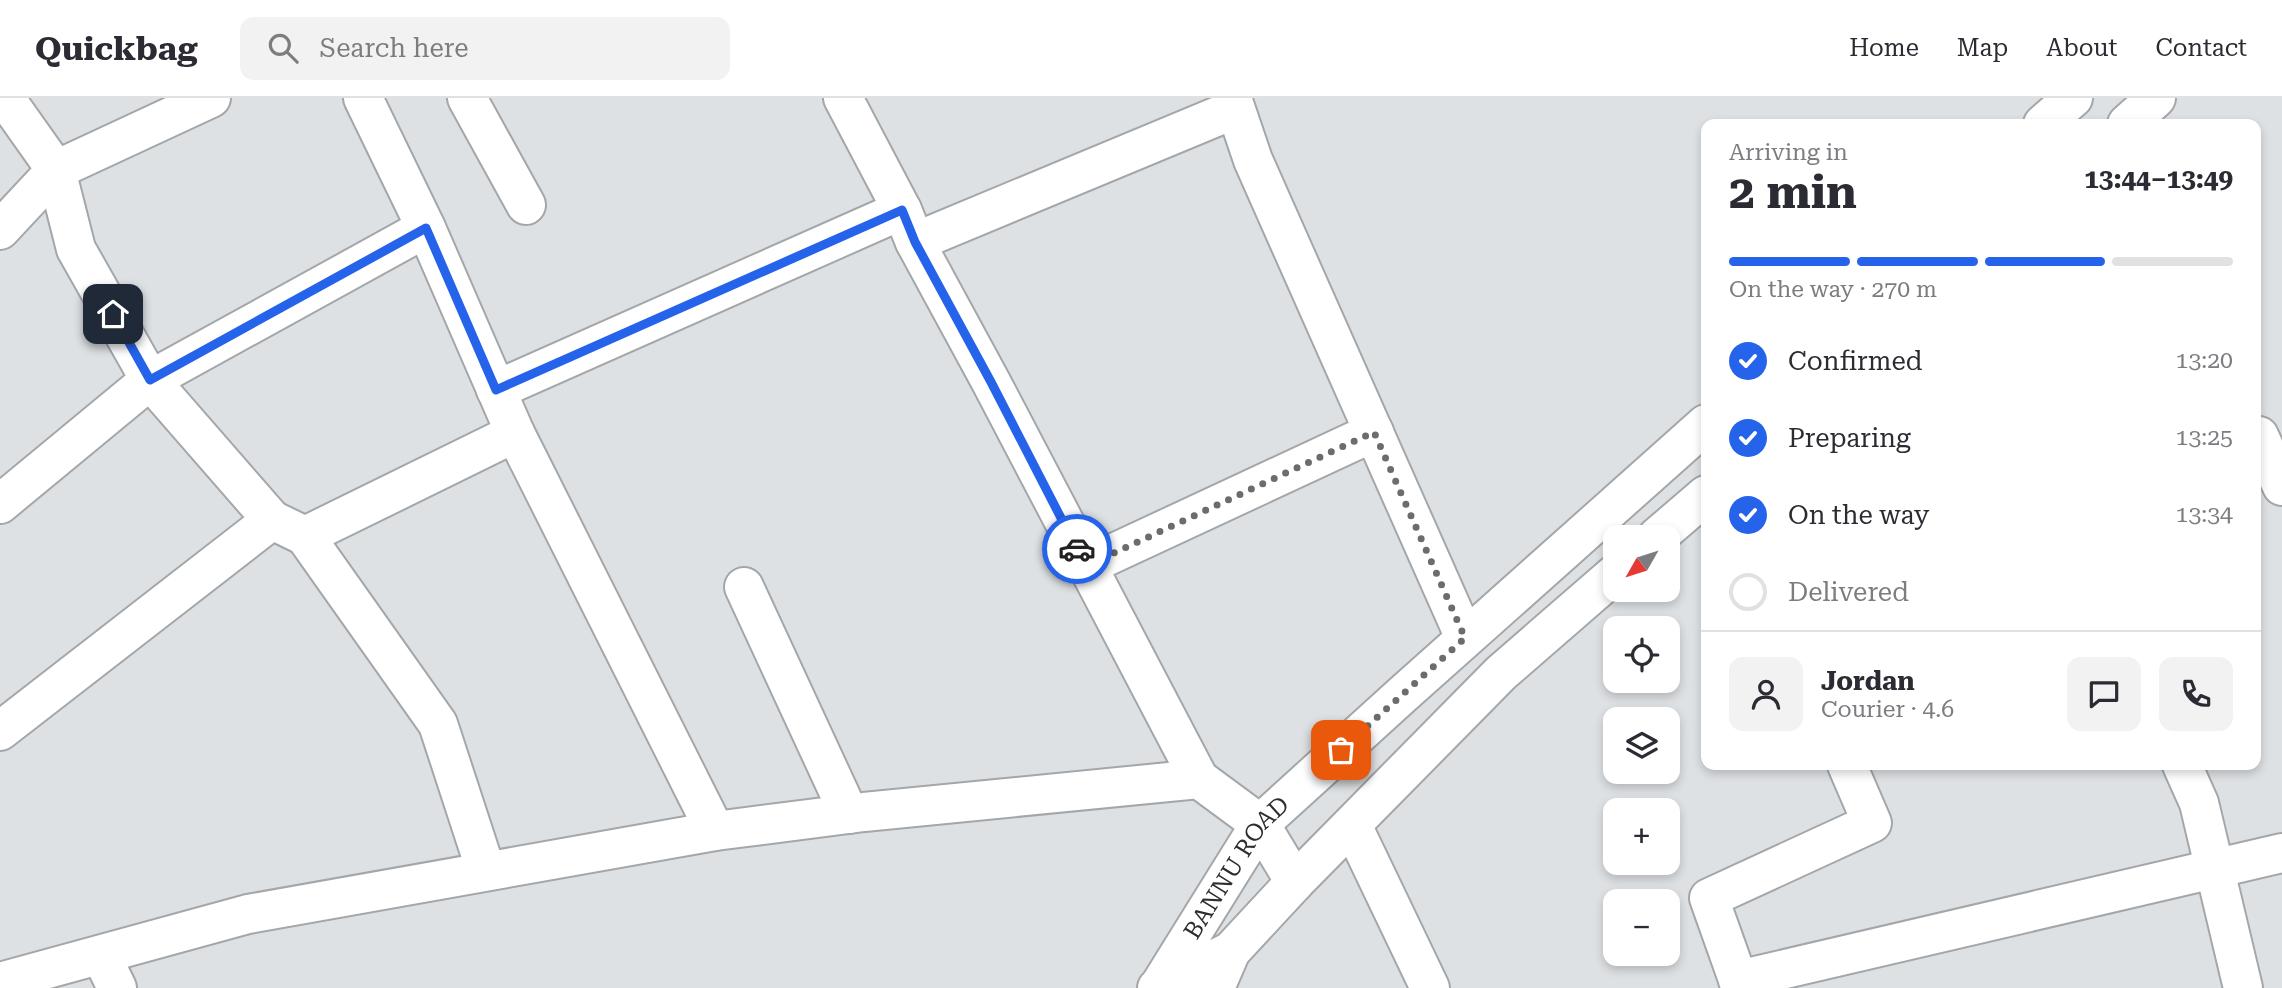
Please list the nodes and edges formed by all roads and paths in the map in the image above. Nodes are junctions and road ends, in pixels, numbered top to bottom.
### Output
1 (5, 98) edge
2 (211, 98) edge
3 (363, 98) edge
4 (467, 98) edge
5 (843, 98) edge
6 (2073, 98) edge
7 (2156, 98) edge
8 (1234, 103) edge
9 (2049, 119) edge
10 (2133, 119) edge
11 (56, 170) junction
12 (526, 205) dead end
13 (909, 226) junction
14 (426, 228) junction
15 (0, 230) edge
16 (150, 380) junction
17 (496, 390) junction
18 (1701, 428) edge
19 (1374, 432) junction
20 (515, 433) junction
21 (2261, 443) edge
22 (2272, 483) edge
23 (1701, 499) edge
24 (0, 504) edge
25 (1671, 525) edge
26 (288, 528) junction
27 (1086, 566) junction
28 (1603, 584) edge
29 (744, 587) dead end
30 (1465, 638) junction
31 (0, 731) edge
32 (1849, 770) edge
33 (2184, 770) edge
34 (1199, 779) junction
35 (849, 814) junction
36 (1260, 824) junction
37 (1352, 825) junction
38 (715, 831) junction
39 (2282, 853) edge
40 (2213, 868) junction
41 (486, 872) junction
42 (1294, 882) junction
43 (1231, 951) junction
44 (109, 971) edge
45 (0, 982) edge
46 (1740, 984) edge
47 (1158, 987) edge
48 (1215, 988) edge
49 (1430, 988) edge
50 (2243, 988) edge

1 - 11 main road
2 - 11 main road
3 - 14 main road
4 - 12 main road
5 - 13 main road
6 - 9 main road
7 - 10 main road
8 - 13 main road
8 - 19 main road
11 - 15 main road
11 - 16 main road
13 - 17 main road
13 - 27 main road
14 - 16 main road
14 - 17 main road
16 - 24 main road
16 - 26 main road
17 - 20 main road
18 - 30 main road, BANNU ROAD
19 - 27 main road
19 - 30 main road
20 - 26 main road
20 - 38 main road
21 - 22 main road
23 - 25 main road
26 - 31 main road
26 - 41 main road
27 - 34 main road
28 - 37 main road, BANNU ROAD
29 - 35 main road
30 - 36 main road, BANNU ROAD
32 - 46 main road
33 - 40 main road
34 - 35 main road
34 - 36 main road
35 - 38 main road
36 - 42 main road
36 - 47 main road, BANNU ROAD
37 - 42 main road, BANNU ROAD
37 - 49 main road
38 - 41 main road
39 - 40 main road
40 - 46 main road
40 - 50 main road
41 - 44 main road
42 - 43 main road, BANNU ROAD
43 - 47 main road
43 - 48 main road, BANNU ROAD
44 - 45 main road

